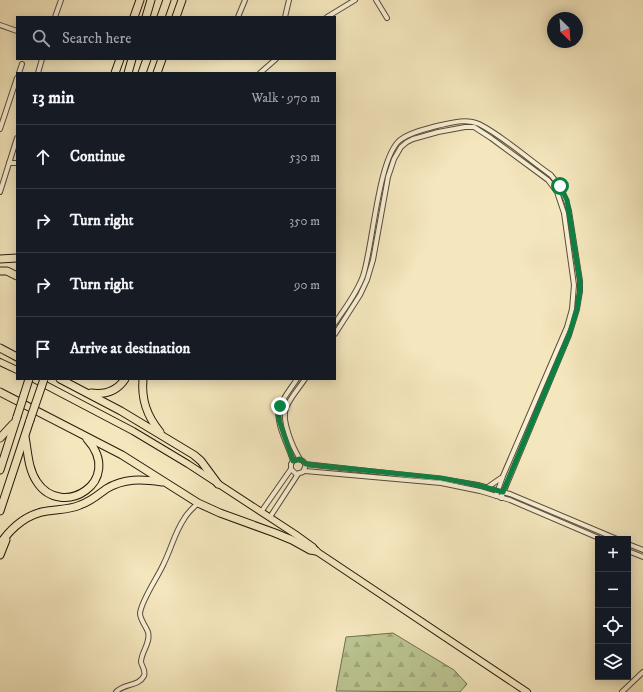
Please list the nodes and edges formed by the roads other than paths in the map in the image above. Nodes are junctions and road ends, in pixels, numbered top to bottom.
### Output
1 (61, 0) edge
2 (140, 0) edge
3 (151, 0) edge
4 (167, 0) edge
5 (182, 0) edge
6 (245, 0) edge
7 (289, 0) edge
8 (355, 0) edge
9 (376, 0) edge
10 (55, 16) edge
11 (134, 16) edge
12 (146, 16) edge
13 (161, 16) edge
14 (176, 16) edge
15 (238, 16) edge
16 (285, 16) edge
17 (329, 16) edge
18 (387, 18) dead end
19 (0, 25) edge
20 (16, 31) edge
21 (42, 60) edge
22 (132, 60) edge
23 (147, 60) edge
24 (162, 60) edge
25 (275, 60) edge
26 (22, 64) dead end
27 (19, 72) edge
28 (38, 72) edge
29 (128, 72) edge
30 (142, 72) edge
31 (157, 72) edge
32 (261, 72) edge
33 (16, 81) edge
34 (0, 126) edge
35 (16, 141) edge
36 (392, 150) junction
37 (398, 153) junction
38 (9, 163) junction
39 (16, 163) edge
40 (0, 192) edge
41 (16, 258) edge
42 (0, 259) edge
43 (0, 271) edge
44 (16, 276) edge
45 (339, 317) junction
46 (343, 321) junction
47 (336, 322) edge
48 (336, 332) edge
49 (0, 348) edge
50 (16, 356) edge
51 (0, 362) edge
52 (16, 370) edge
53 (29, 380) edge
54 (36, 380) edge
55 (44, 380) edge
56 (62, 380) edge
57 (124, 380) edge
58 (143, 380) edge
59 (297, 380) edge
60 (304, 380) edge
61 (290, 390) junction
62 (0, 392) edge
63 (86, 392) junction
64 (295, 393) junction
65 (16, 419) junction
66 (84, 436) junction
67 (24, 437) junction
68 (164, 437) junction
69 (0, 438) edge
70 (300, 459) junction
71 (293, 461) junction
72 (306, 464) junction
73 (291, 469) junction
74 (357, 469) junction
75 (0, 470) edge
76 (305, 471) junction
77 (298, 474) junction
78 (357, 475) junction
79 (503, 476) junction
80 (164, 483) junction
81 (507, 483) junction
82 (218, 484) junction
83 (488, 487) junction
84 (498, 490) junction
85 (503, 492) junction
86 (510, 494) junction
87 (496, 496) junction
88 (501, 498) junction
89 (198, 503) junction
90 (0, 511) edge
91 (262, 512) junction
92 (270, 517) junction
93 (11, 532) junction
94 (610, 536) edge
95 (595, 537) edge
96 (0, 544) edge
97 (631, 545) edge
98 (643, 550) edge
99 (316, 551) junction
100 (631, 551) edge
101 (0, 555) edge
102 (643, 557) edge
103 (643, 672) edge
104 (116, 692) edge
105 (527, 692) edge
106 (622, 692) edge

1 - 10 street
2 - 11 highway
3 - 12 highway
4 - 13 highway
5 - 14 highway
6 - 15 street
7 - 16 street
8 - 17 street
9 - 18 street
19 - 20 street
21 - 28 street
22 - 29 highway
23 - 30 highway
24 - 31 highway
25 - 32 street
26 - 27 street
33 - 34 street
35 - 38 street
36 - 37 street
36 - 45 street
36 - 81 street
37 - 46 street
37 - 79 street
38 - 39 street
38 - 40 street
41 - 42 highway
43 - 44 highway
45 - 46 street
45 - 47 street
46 - 48 street
49 - 50 highway
51 - 52 main road
53 - 65 highway, bridge
54 - 82 main road
55 - 67 highway, bridge
56 - 63 highway
57 - 63 highway
58 - 68 highway
59 - 61 street
60 - 64 street
61 - 64 street
61 - 71 street
62 - 66 highway
63 - 68 highway
64 - 70 street
65 - 69 highway
65 - 75 highway
66 - 67 highway
66 - 80 highway
67 - 90 highway
68 - 82 highway
70 - 71 street
70 - 72 street
71 - 73 street
72 - 74 street
72 - 76 street
73 - 77 street
73 - 91 street
74 - 78 street
74 - 83 street
76 - 77 street
76 - 78 street
77 - 92 street
78 - 87 street
79 - 83 street
79 - 84 street
80 - 89 highway
80 - 93 highway
81 - 85 street
81 - 86 street
82 - 91 main road
83 - 84 street
84 - 85 street
84 - 87 street
85 - 86 street
85 - 88 street
86 - 94 street
87 - 88 street
88 - 95 street
89 - 99 highway
89 - 104 street
91 - 92 main road
92 - 99 main road
93 - 96 highway
93 - 101 highway
97 - 98 street
99 - 105 main road
100 - 102 street
103 - 106 street

